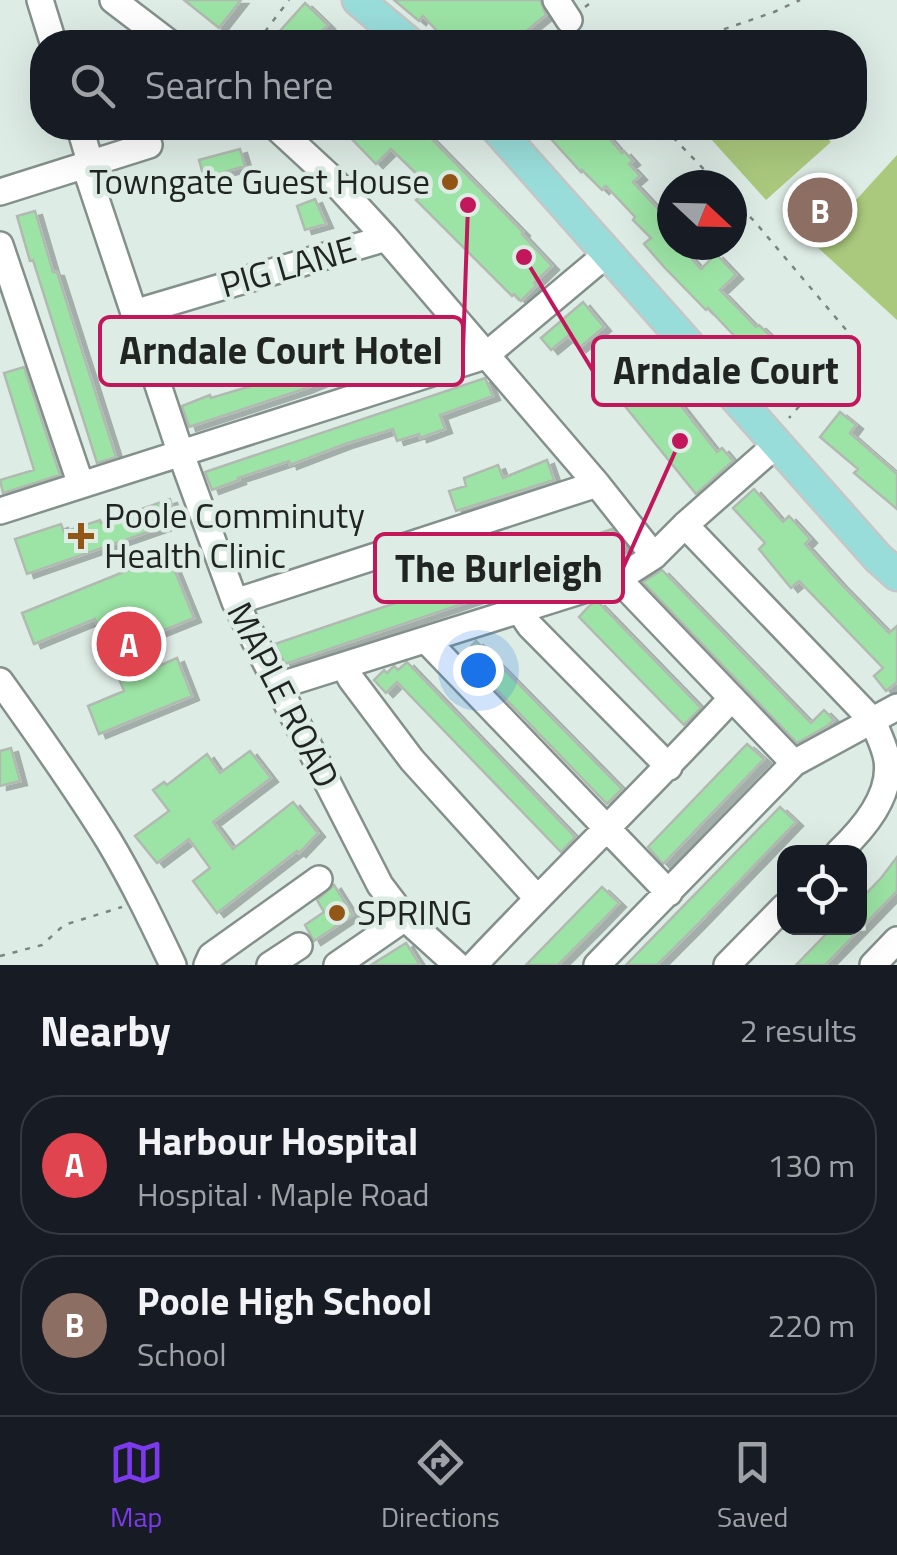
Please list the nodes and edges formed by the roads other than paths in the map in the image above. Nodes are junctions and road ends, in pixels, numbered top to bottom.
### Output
1 (40, 0) edge
2 (114, 0) edge
3 (358, 0) edge
4 (50, 30) edge
5 (153, 30) edge
6 (394, 30) edge
7 (83, 140) edge
8 (290, 140) edge
9 (507, 140) edge
10 (149, 145) dead end
11 (88, 166) junction
12 (0, 192) edge
13 (386, 238) junction
14 (0, 245) edge
15 (608, 253) junction
16 (9, 302) edge
17 (134, 312) junction
18 (485, 356) junction
19 (774, 441) junction
20 (181, 454) junction
21 (81, 484) junction
22 (597, 484) junction
23 (0, 511) edge
24 (686, 525) junction
25 (654, 556) junction
26 (897, 574) edge
27 (618, 578) junction
28 (235, 602) junction
29 (519, 610) junction
30 (427, 641) junction
31 (344, 666) junction
32 (0, 681) edge
33 (278, 686) junction
34 (732, 698) junction
35 (897, 707) edge
36 (873, 722) junction
37 (794, 764) junction
38 (669, 767) junction
39 (606, 830) junction
40 (846, 845) edge
41 (319, 878) dead end
42 (669, 892) junction
43 (537, 898) junction
44 (777, 915) edge
45 (405, 918) junction
46 (897, 940) edge
47 (300, 946) dead end
48 (173, 965) edge
49 (207, 965) edge
50 (270, 965) edge
51 (337, 965) edge
52 (457, 965) edge
53 (474, 965) edge
54 (597, 965) edge
55 (727, 965) edge
56 (873, 965) edge

1 - 4 street
2 - 5 street
3 - 6 main road
7 - 11 street, MAPLE ROAD
8 - 13 street
9 - 15 main road
10 - 11 street
11 - 12 street
11 - 17 street, MAPLE ROAD
13 - 17 street, PIG LANE
13 - 18 street
14 - 16 street
15 - 18 street
15 - 19 main road
16 - 21 street
17 - 20 street, MAPLE ROAD
18 - 20 street
18 - 22 street
19 - 24 street
19 - 26 main road
20 - 21 street
20 - 28 street, MAPLE ROAD
21 - 23 street
22 - 25 street
22 - 28 street
24 - 25 street
24 - 36 street
25 - 27 street
27 - 29 street
27 - 34 street
28 - 33 street, MAPLE ROAD
29 - 30 street
29 - 38 street
30 - 31 street
30 - 39 street
31 - 33 street
31 - 43 street
32 - 48 street
33 - 45 street, MAPLE ROAD
34 - 37 street
34 - 38 street
35 - 36 street
36 - 37 street
36 - 40 street
37 - 42 street
38 - 39 street
39 - 42 street
39 - 43 street
41 - 49 street
42 - 54 street
43 - 53 street
44 - 55 street
45 - 51 street
45 - 52 street, MAPLE ROAD
46 - 56 street
47 - 50 street

